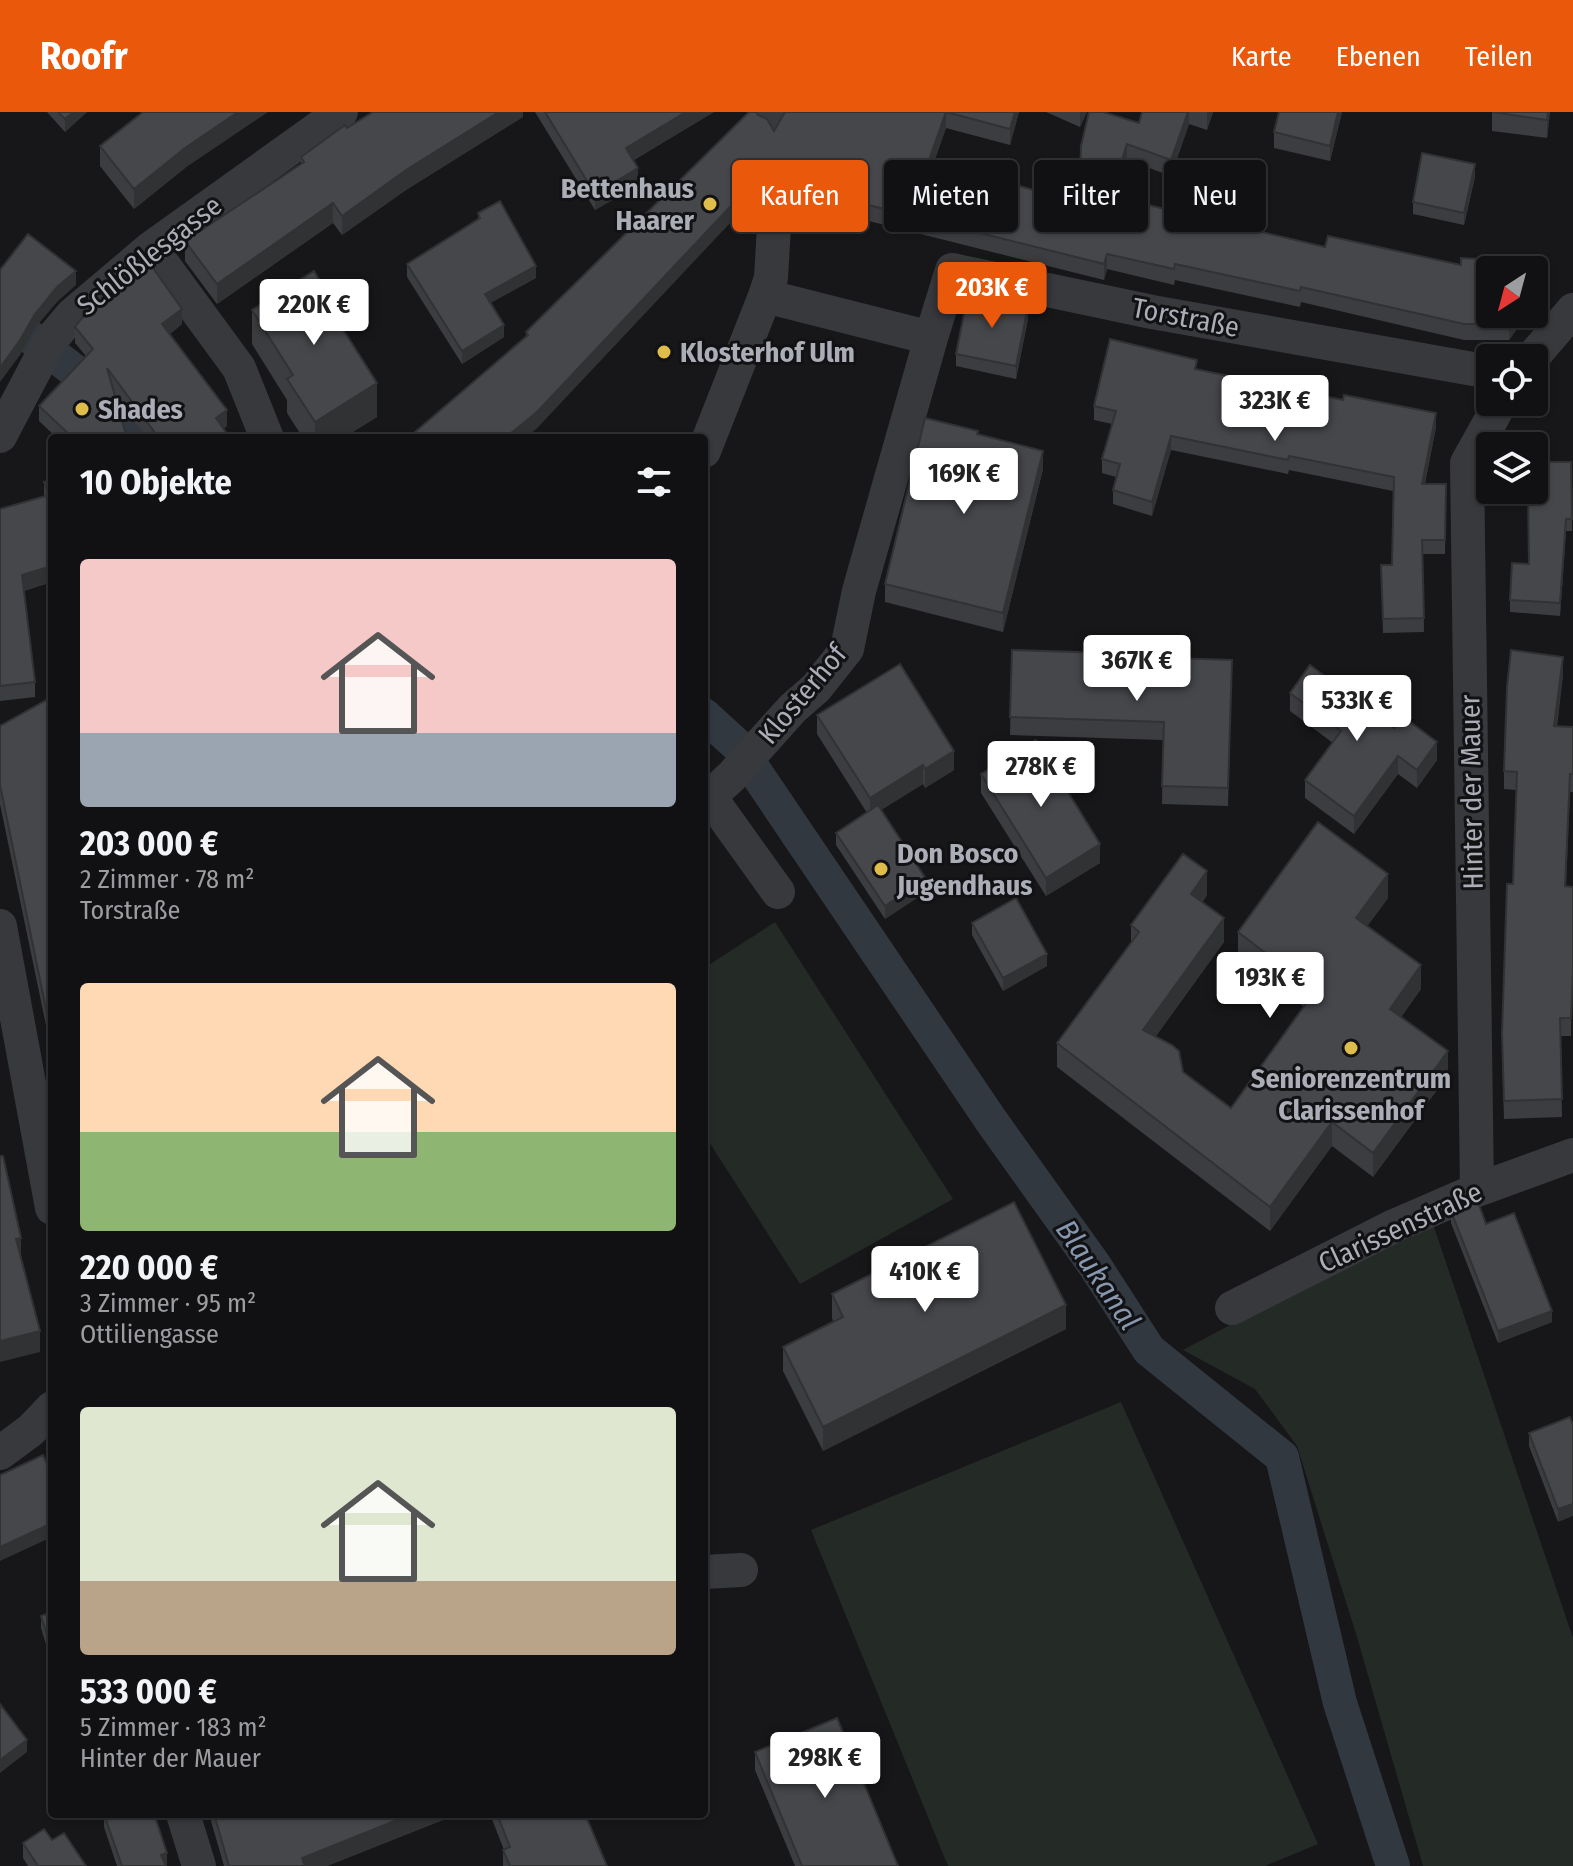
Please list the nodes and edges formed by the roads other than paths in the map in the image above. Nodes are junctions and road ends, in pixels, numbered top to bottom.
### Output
1 (341, 112) edge
2 (774, 232) edge
3 (151, 248) junction
4 (765, 296) junction
5 (1573, 310) edge
6 (931, 338) junction
7 (1544, 344) edge
8 (1476, 370) edge
9 (1493, 416) edge
10 (265, 434) edge
11 (0, 436) edge
12 (708, 441) edge
13 (715, 792) edge
14 (778, 892) dead end
15 (0, 926) edge
16 (43, 1108) edge
17 (1573, 1155) edge
18 (48, 1164) edge
19 (1477, 1190) junction
20 (1232, 1308) dead end
21 (48, 1412) edge
22 (0, 1453) edge
23 (741, 1570) dead end
24 (708, 1572) edge
25 (184, 1818) edge
26 (199, 1866) edge

1 - 3 street, Schlößlesgasse
2 - 4 street
3 - 10 street
3 - 11 street, Schlößlesgasse
4 - 6 street
4 - 12 street
5 - 7 street
6 - 8 street, Torstraße
6 - 13 street, Klosterhof
9 - 19 street, Hinter der Mauer
13 - 14 street
15 - 16 street
16 - 18 street
17 - 19 street, Clarissenstraße
19 - 20 street, Clarissenstraße
21 - 22 street
23 - 24 street
25 - 26 street

